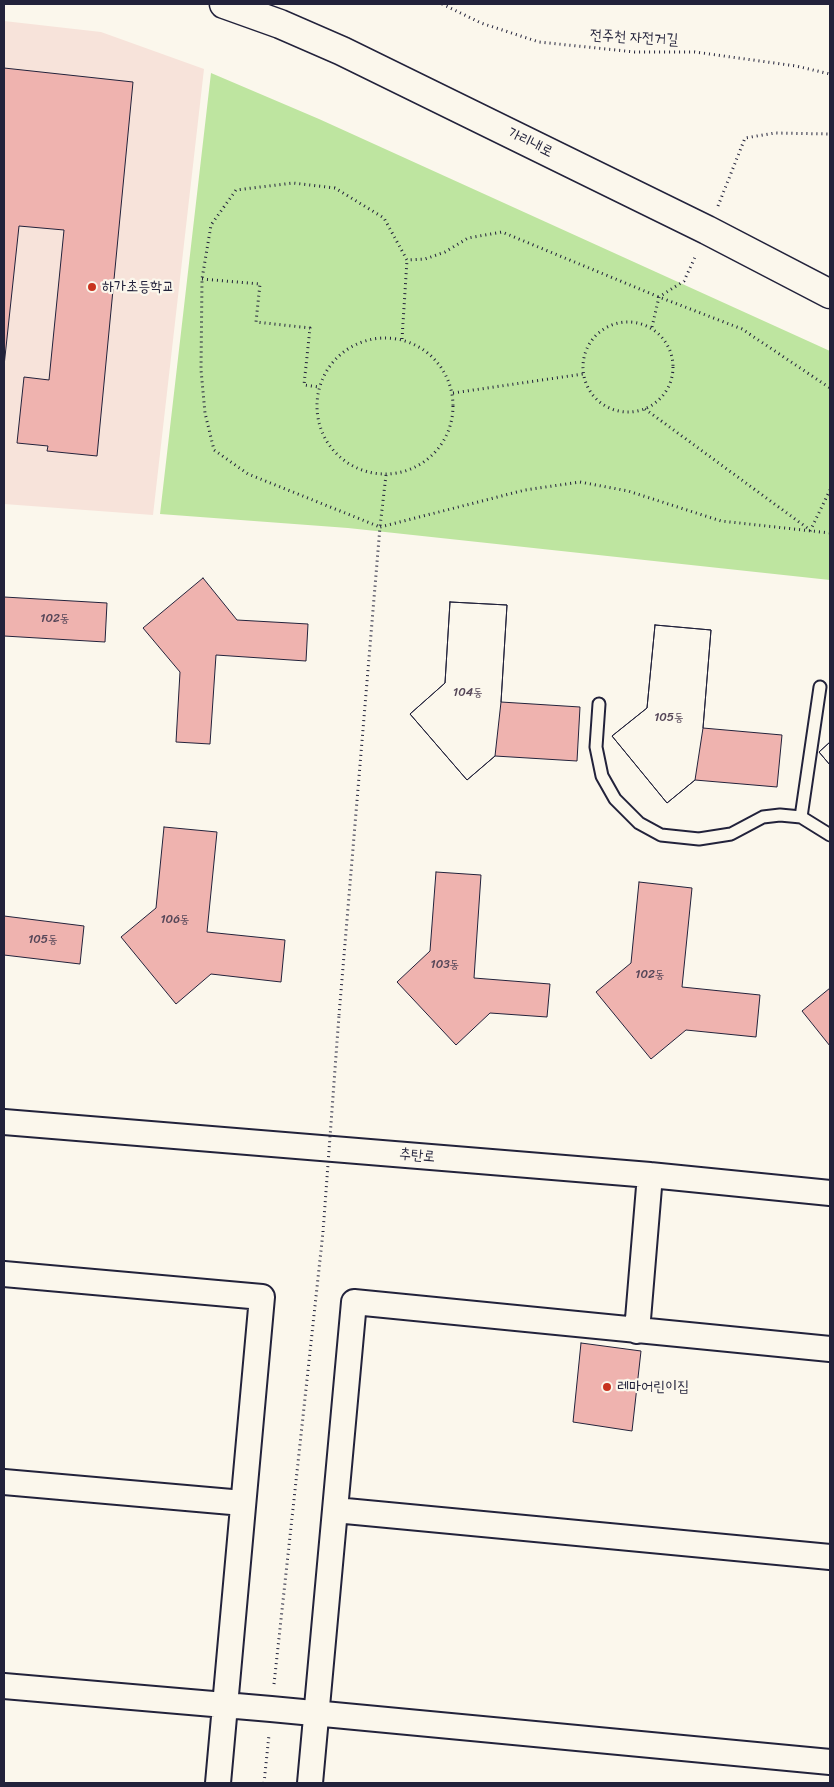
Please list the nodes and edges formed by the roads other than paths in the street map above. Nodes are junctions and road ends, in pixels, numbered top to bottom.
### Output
1 (224, 4) edge
2 (830, 294) edge
3 (820, 687) dead end
4 (599, 704) dead end
5 (801, 817) junction
6 (830, 835) edge
7 (4, 1122) edge
8 (650, 1175) junction
9 (830, 1193) edge
10 (4, 1274) edge
11 (637, 1331) junction
12 (830, 1349) edge
13 (4, 1482) edge
14 (243, 1503) junction
15 (336, 1510) junction
16 (830, 1557) edge
17 (4, 1686) edge
18 (226, 1706) junction
19 (315, 1714) junction
20 (830, 1762) edge
21 (218, 1783) edge
22 (310, 1783) edge

1 - 2 street, 가리내로
3 - 5 lane
4 - 5 lane
5 - 6 lane
7 - 8 street, 추탄로
8 - 9 street, 추탄로
8 - 11 street
10 - 14 street
11 - 12 street
11 - 15 street
13 - 14 street
14 - 18 street
15 - 16 street
15 - 19 street
17 - 18 street
18 - 19 street
18 - 21 street
19 - 20 street
19 - 22 street

